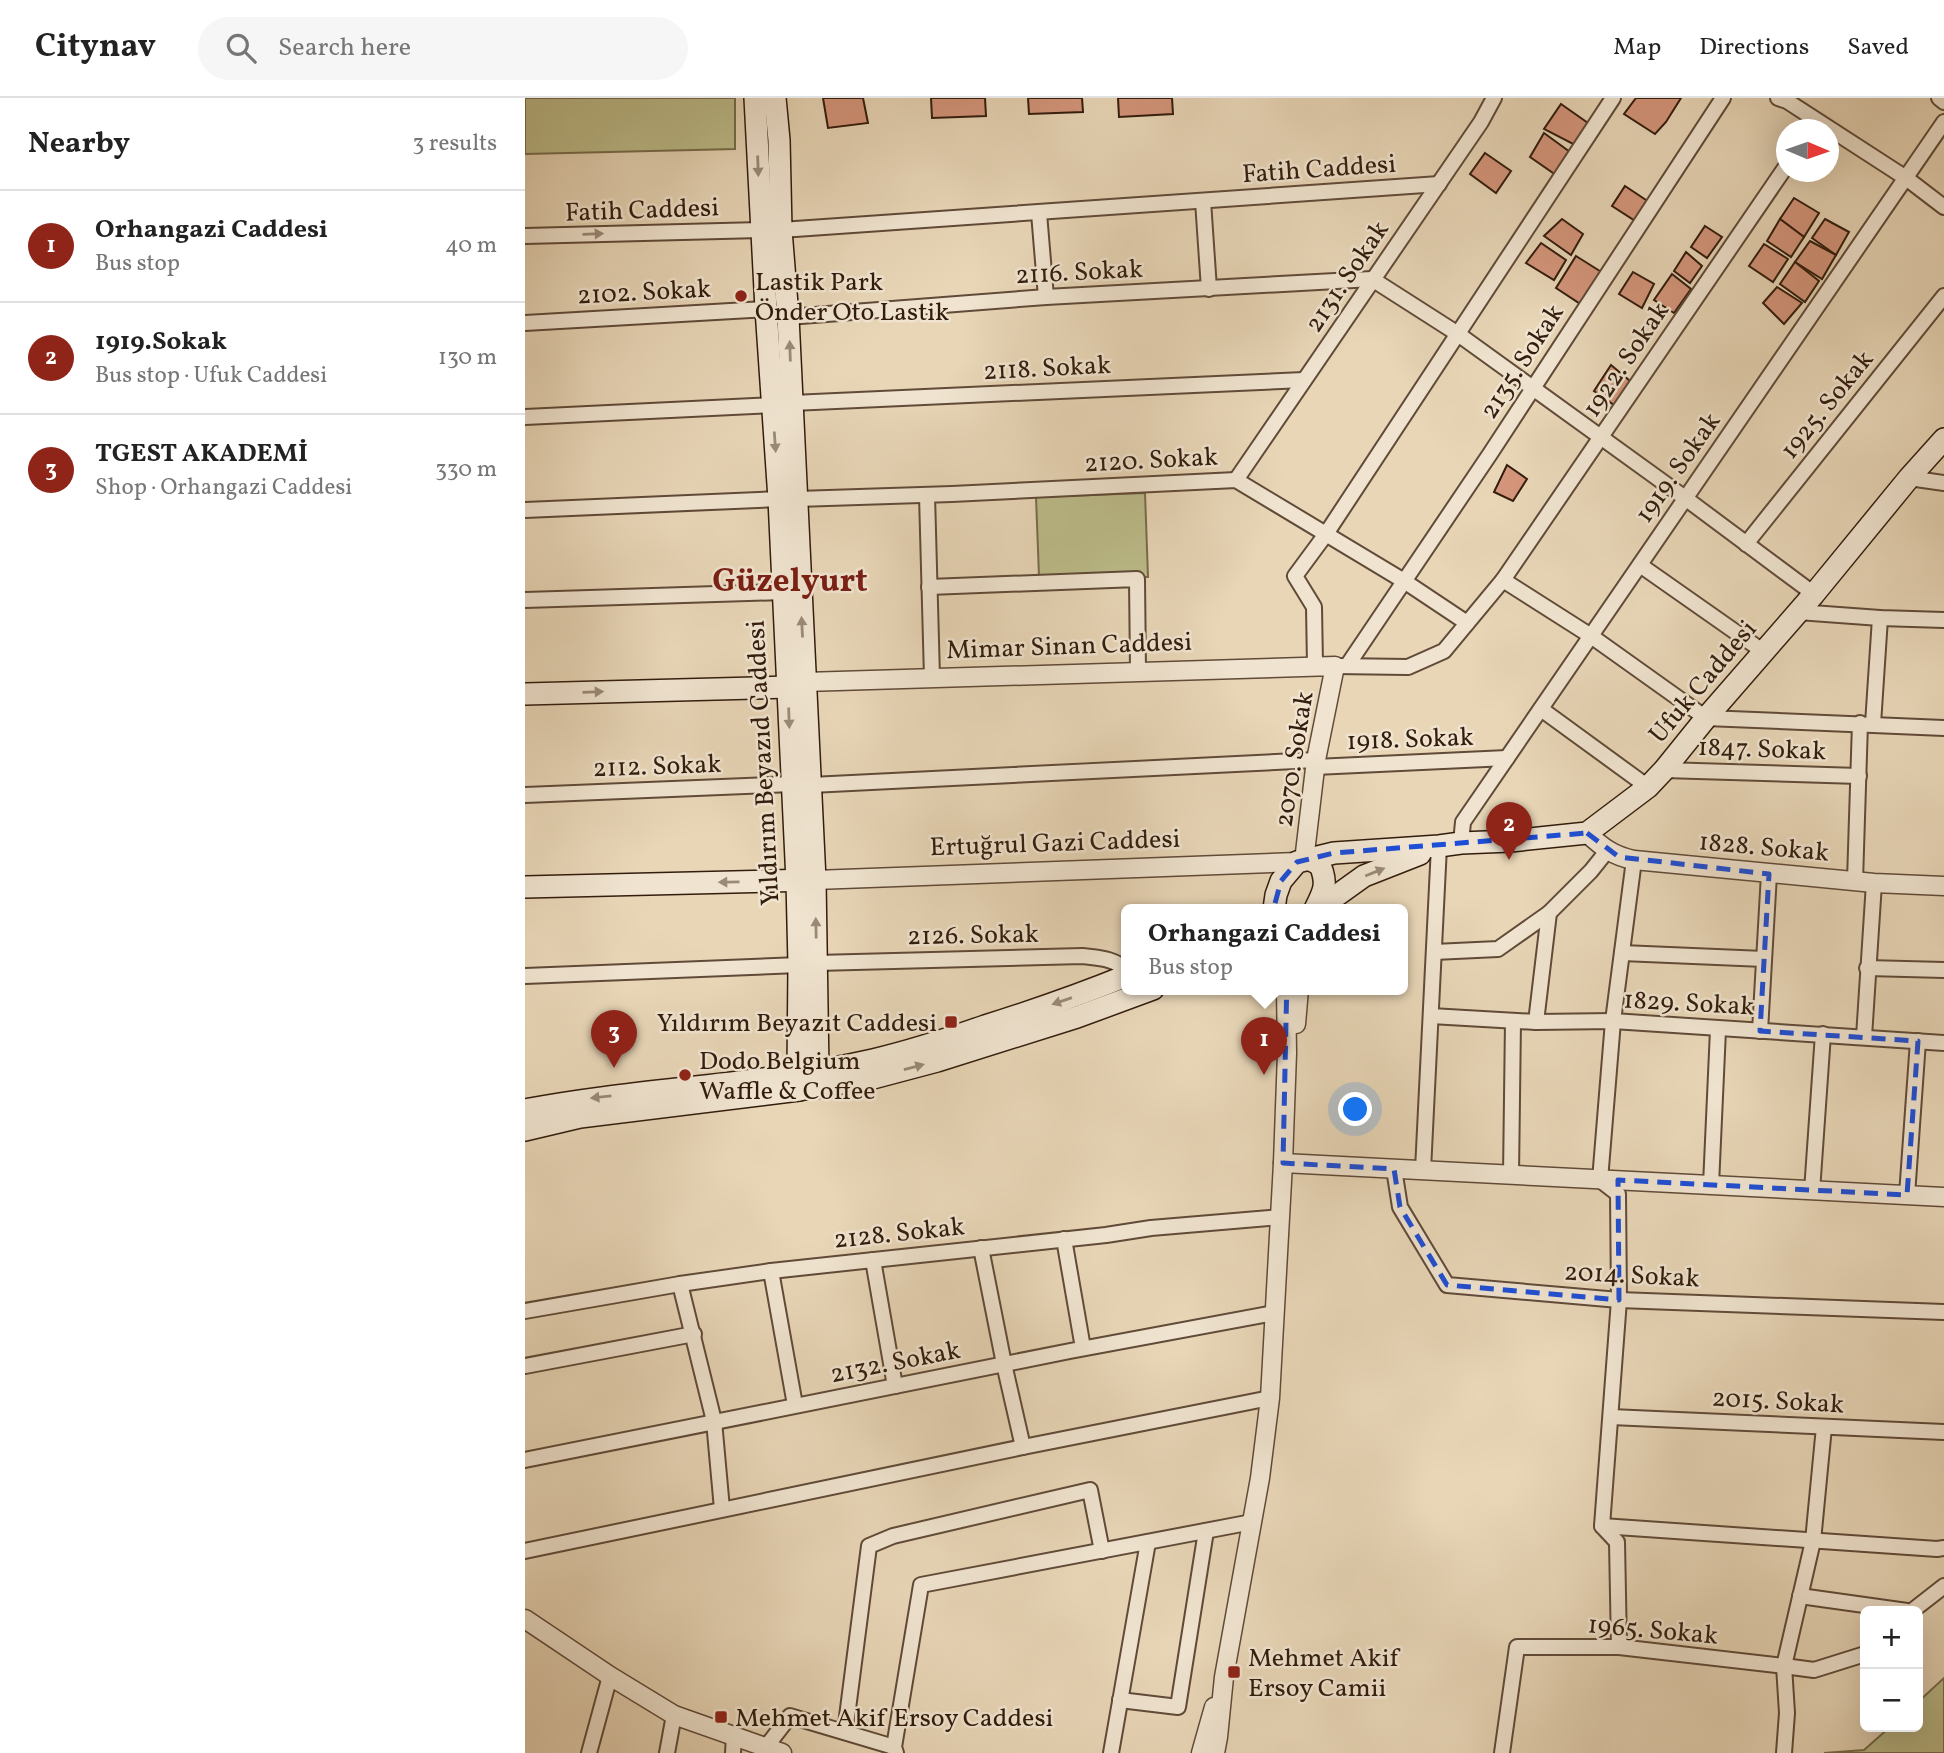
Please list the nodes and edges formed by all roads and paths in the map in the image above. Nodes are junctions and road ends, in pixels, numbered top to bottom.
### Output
1 (755, 98) edge
2 (775, 98) edge
3 (1494, 98) edge
4 (1613, 98) edge
5 (1723, 98) edge
6 (1778, 98) edge
7 (1939, 98) edge
8 (1944, 102) edge
9 (1807, 119) edge
10 (1944, 122) edge
11 (1839, 139) edge
12 (1906, 178) junction
13 (1776, 181) edge
14 (1439, 184) junction
15 (1203, 201) junction
16 (1944, 206) edge
17 (1039, 213) junction
18 (771, 230) junction
19 (525, 236) edge
20 (1372, 279) junction
21 (1209, 289) junction
22 (1944, 296) edge
23 (1046, 297) junction
24 (765, 309) junction
25 (788, 317) junction
26 (525, 323) edge
27 (1458, 334) junction
28 (1304, 380) junction
29 (1533, 388) junction
30 (783, 404) junction
31 (525, 417) edge
32 (1601, 437) junction
33 (1944, 439) edge
34 (1909, 478) junction
35 (1236, 480) junction
36 (1944, 483) edge
37 (927, 495) junction
38 (1685, 498) junction
39 (788, 499) junction
40 (525, 510) edge
41 (1326, 534) junction
42 (1746, 544) junction
43 (1640, 565) junction
44 (1503, 580) junction
45 (1404, 582) junction
46 (929, 587) junction
47 (782, 592) junction
48 (1814, 594) junction
49 (525, 600) edge
50 (1798, 612) junction
51 (1880, 618) junction
52 (1944, 620) edge
53 (1467, 623) junction
54 (1591, 636) junction
55 (1763, 652) junction
56 (1315, 665) junction
57 (1341, 666) junction
58 (1138, 671) junction
59 (932, 677) junction
60 (797, 684) junction
61 (525, 694) edge
62 (1541, 709) junction
63 (1706, 718) junction
64 (1867, 724) junction
65 (1944, 727) edge
66 (1507, 758) junction
67 (1315, 763) junction
68 (1664, 770) junction
69 (1859, 776) junction
70 (801, 785) junction
71 (1648, 787) junction
72 (525, 795) edge
73 (1587, 833) junction
74 (1461, 843) junction
75 (1439, 846) junction
76 (1607, 851) junction
77 (1634, 860) junction
78 (1304, 861) junction
79 (1769, 874) junction
80 (806, 880) junction
81 (1855, 881) junction
82 (1874, 883) junction
83 (1944, 886) edge
84 (525, 887) edge
85 (1274, 904) edge
86 (1319, 904) edge
87 (1324, 904) edge
88 (1549, 913) junction
89 (1433, 953) junction
90 (1622, 953) junction
91 (1764, 959) junction
92 (808, 964) junction
93 (1121, 966) edge
94 (1867, 968) junction
95 (1944, 970) edge
96 (1121, 975) edge
97 (525, 976) edge
98 (1137, 995) edge
99 (1286, 995) edge
100 (1298, 995) edge
101 (1430, 1016) junction
102 (1513, 1021) junction
103 (1613, 1021) junction
104 (1536, 1022) junction
105 (1718, 1030) junction
106 (1760, 1031) junction
107 (1823, 1034) junction
108 (1864, 1037) junction
109 (1918, 1041) junction
110 (1944, 1043) edge
111 (808, 1080) junction
112 (525, 1110) edge
113 (525, 1130) edge
114 (1283, 1163) junction
115 (1394, 1169) junction
116 (1423, 1170) junction
117 (1511, 1175) junction
118 (1600, 1180) junction
119 (1710, 1185) junction
120 (1812, 1191) junction
121 (1907, 1195) junction
122 (1944, 1197) edge
123 (1281, 1217) junction
124 (1064, 1239) junction
125 (981, 1248) junction
126 (873, 1260) junction
127 (771, 1271) junction
128 (680, 1284) junction
129 (1619, 1300) junction
130 (525, 1311) edge
131 (1944, 1312) edge
132 (1274, 1313) junction
133 (694, 1334) junction
134 (1083, 1348) junction
135 (1004, 1364) junction
136 (525, 1366) edge
137 (895, 1385) junction
138 (1270, 1398) junction
139 (796, 1405) junction
140 (1611, 1417) junction
141 (714, 1422) junction
142 (1824, 1427) junction
143 (1944, 1432) edge
144 (1023, 1447) junction
145 (525, 1460) edge
146 (722, 1509) junction
147 (1252, 1522) junction
148 (1602, 1526) junction
149 (1206, 1531) junction
150 (1813, 1541) junction
151 (1148, 1542) junction
152 (1944, 1548) edge
153 (525, 1551) edge
154 (1102, 1551) junction
155 (1944, 1586) edge
156 (1800, 1596) junction
157 (1871, 1606) edge
158 (1918, 1606) edge
159 (525, 1619) edge
160 (1619, 1647) junction
161 (1860, 1656) edge
162 (1784, 1666) junction
163 (610, 1676) junction
164 (1224, 1677) junction
165 (1120, 1700) junction
166 (674, 1715) junction
167 (845, 1732) junction
168 (734, 1744) edge
169 (774, 1750) edge
170 (895, 1750) edge
171 (589, 1753) edge
172 (667, 1753) edge
173 (1111, 1753) edge
174 (1201, 1753) edge
175 (1215, 1753) edge
176 (1502, 1753) edge
177 (1784, 1753) edge

1 -> 18 main road, Yıldırım Beyazıd Caddesi
2 - 18 main road, Yıldırım Beyazıd Caddesi
3 - 14 street, 2131. Sokak
4 - 27 street
5 - 29 street, 2135. Sokak
6 - 9 street
7 - 8 street
10 - 12 street, 1919. Sokak
11 - 12 street
12 - 16 street
12 - 38 street, 1919. Sokak
13 - 32 street, 1922. Sokak
14 - 15 street, Fatih Caddesi
14 - 20 street, 2131. Sokak
15 - 17 street, Fatih Caddesi
15 - 21 street
17 - 18 street, Fatih Caddesi
17 - 23 street
19 -> 18 street, Fatih Caddesi
18 - 24 main road, Yıldırım Beyazıd Caddesi
18 - 25 main road, Yıldırım Beyazıd Caddesi
20 - 21 street, 2116. Sokak
20 - 27 street
20 - 28 street, 2131. Sokak
21 - 23 street, 2116. Sokak
22 - 42 street, 1925. Sokak
23 - 25 street, 2116. Sokak
24 - 26 street, 2102. Sokak
24 - 30 main road, Yıldırım Beyazıd Caddesi
30 -> 25 main road, Yıldırım Beyazıd Caddesi
27 - 29 street
27 - 41 street
28 - 30 street, 2118. Sokak
28 - 35 street, 2131. Sokak
29 - 32 street
29 - 45 street, 2135. Sokak
30 - 31 street, 2118. Sokak
30 - 39 main road, Yıldırım Beyazıd Caddesi
32 - 38 street
32 - 44 street, 1922. Sokak
33 - 34 main road, Ufuk Caddesi
34 - 36 street
34 - 48 main road, Ufuk Caddesi
35 - 37 street, 2120. Sokak
35 - 41 street, 2120. Sokak
37 - 39 street, 2120. Sokak
37 - 46 street
38 - 42 street
38 - 43 street, 1919. Sokak
39 - 40 street, 2120. Sokak
39 - 47 main road, Yıldırım Beyazıd Caddesi
60 -> 39 main road, Yıldırım Beyazıd Caddesi
41 - 45 street, 2120. Sokak
41 - 56 street
42 - 48 street
43 - 54 street, 1919. Sokak
43 - 55 street
44 - 53 street, 1922. Sokak
44 - 54 street
45 - 53 street, 2120. Sokak
45 - 57 street, 2135. Sokak
46 - 58 street
46 - 59 street
47 - 49 street
47 - 60 main road, Yıldırım Beyazıd Caddesi
48 - 50 main road, Ufuk Caddesi
50 - 51 street
50 - 55 main road, Ufuk Caddesi
51 - 52 street
51 - 64 street
53 - 57 street, 1922. Sokak
54 - 62 street, 1919. Sokak
54 - 63 street
55 - 63 main road, Ufuk Caddesi
56 - 57 street, Mimar Sinan Caddesi
56 - 58 street, Mimar Sinan Caddesi
57 - 67 street, 2070. Sokak
58 - 59 street, Mimar Sinan Caddesi
59 - 60 street, Mimar Sinan Caddesi
61 -> 60 main road, Mimar Sinan Caddesi
60 - 70 main road, Yıldırım Beyazıd Caddesi
62 - 66 street, 1919. Sokak
62 - 71 street
63 - 64 street
63 - 68 main road, Ufuk Caddesi
64 - 65 street
64 - 69 street
66 - 67 street, 1918. Sokak
66 - 74 street, 1919. Sokak
67 - 70 street, 1918. Sokak
67 - 78 street, 2070. Sokak
68 - 69 street, 1847. Sokak
68 - 71 main road, Ufuk Caddesi
69 - 81 street
70 - 72 street, 2112. Sokak
70 - 80 main road, Yıldırım Beyazıd Caddesi
71 - 73 main road, Ufuk Caddesi
73 - 74 main road
73 - 76 street, 1828. Sokak
74 - 75 main road
75 - 78 main road
87 -> 75 main road
75 - 89 street
76 - 77 street, 1828. Sokak
76 - 88 street
77 - 79 street, 1828. Sokak
77 - 90 street
78 - 80 street, Ertuğrul Gazi Caddesi
78 - 85 main road
78 - 86 main road
79 - 81 street, 1828. Sokak
79 - 91 street
80 -> 84 main road, Ertuğrul Gazi Caddesi
80 - 92 main road, Yıldırım Beyazıd Caddesi
81 - 82 street, 1828. Sokak
82 - 83 street, 1828. Sokak
82 - 94 street
88 - 89 street
88 - 104 street
89 - 101 street
90 - 91 street
90 - 103 street
91 - 106 street
92 - 93 street, 2126. Sokak
92 - 97 street, 2126. Sokak
92 - 111 main road, Yıldırım Beyazıd Caddesi
94 - 95 street
94 - 108 street
96 -> 111 main road
111 -> 98 main road
99 - 114 street
100 - 114 street
101 - 102 street, 1829. Sokak
101 - 116 street
102 - 104 street, 1829. Sokak
102 - 117 street
103 - 104 street, 1829. Sokak
103 - 105 street, 1829. Sokak
103 - 118 street
105 - 106 street, 1829. Sokak
105 - 119 street
106 - 107 street, 1829. Sokak
107 - 108 street, 1829. Sokak
107 - 120 street
108 - 109 street, 1829. Sokak
109 - 110 street, 1829. Sokak
109 - 121 street
111 -> 112 main road
111 - 113 main road
114 - 115 street
114 - 123 street
115 - 116 street
115 - 129 street, 2014. Sokak
116 - 117 street
117 - 118 street
118 - 119 street
118 - 129 street
119 - 120 street
120 - 121 street
121 - 122 street
123 - 124 street, 2128. Sokak
123 - 132 street
124 - 125 street, 2128. Sokak
124 - 134 street
125 - 126 street, 2128. Sokak
125 - 135 street
126 - 127 street, 2128. Sokak
126 - 137 street
127 - 128 street, 2128. Sokak
127 - 139 street
128 - 130 street, 2128. Sokak
128 - 133 street
129 - 131 street, 2014. Sokak
129 - 140 street
132 - 134 street, 2132. Sokak
132 - 138 street
133 - 136 street
133 - 141 street
134 - 135 street, 2132. Sokak
135 - 137 street, 2132. Sokak
135 - 144 street
137 - 139 street, 2132. Sokak
138 - 144 street
138 - 147 street
139 - 141 street, 2132. Sokak
140 - 142 street, 2015. Sokak
140 - 148 street
141 - 145 street, 2132. Sokak
141 - 146 street
142 - 143 street, 2015. Sokak
142 - 150 street
144 - 146 street
146 - 153 street
147 - 149 street
147 - 164 street
148 - 150 street
148 - 160 street
149 - 151 street
149 - 165 street
150 - 152 street
150 - 156 street
151 - 154 street
151 - 165 street
154 - 167 street
154 - 170 street
155 - 158 street
156 - 157 street
156 - 162 street
159 - 163 street
160 - 162 street, 1965. Sokak
160 - 176 street, 1965. Sokak
161 - 162 street, 1965. Sokak
162 - 177 street
163 - 166 street
163 - 171 street
164 - 174 street
164 - 175 street
165 - 173 street
166 - 168 street
166 - 172 street
167 - 169 street
167 - 170 street
168 - 169 street

